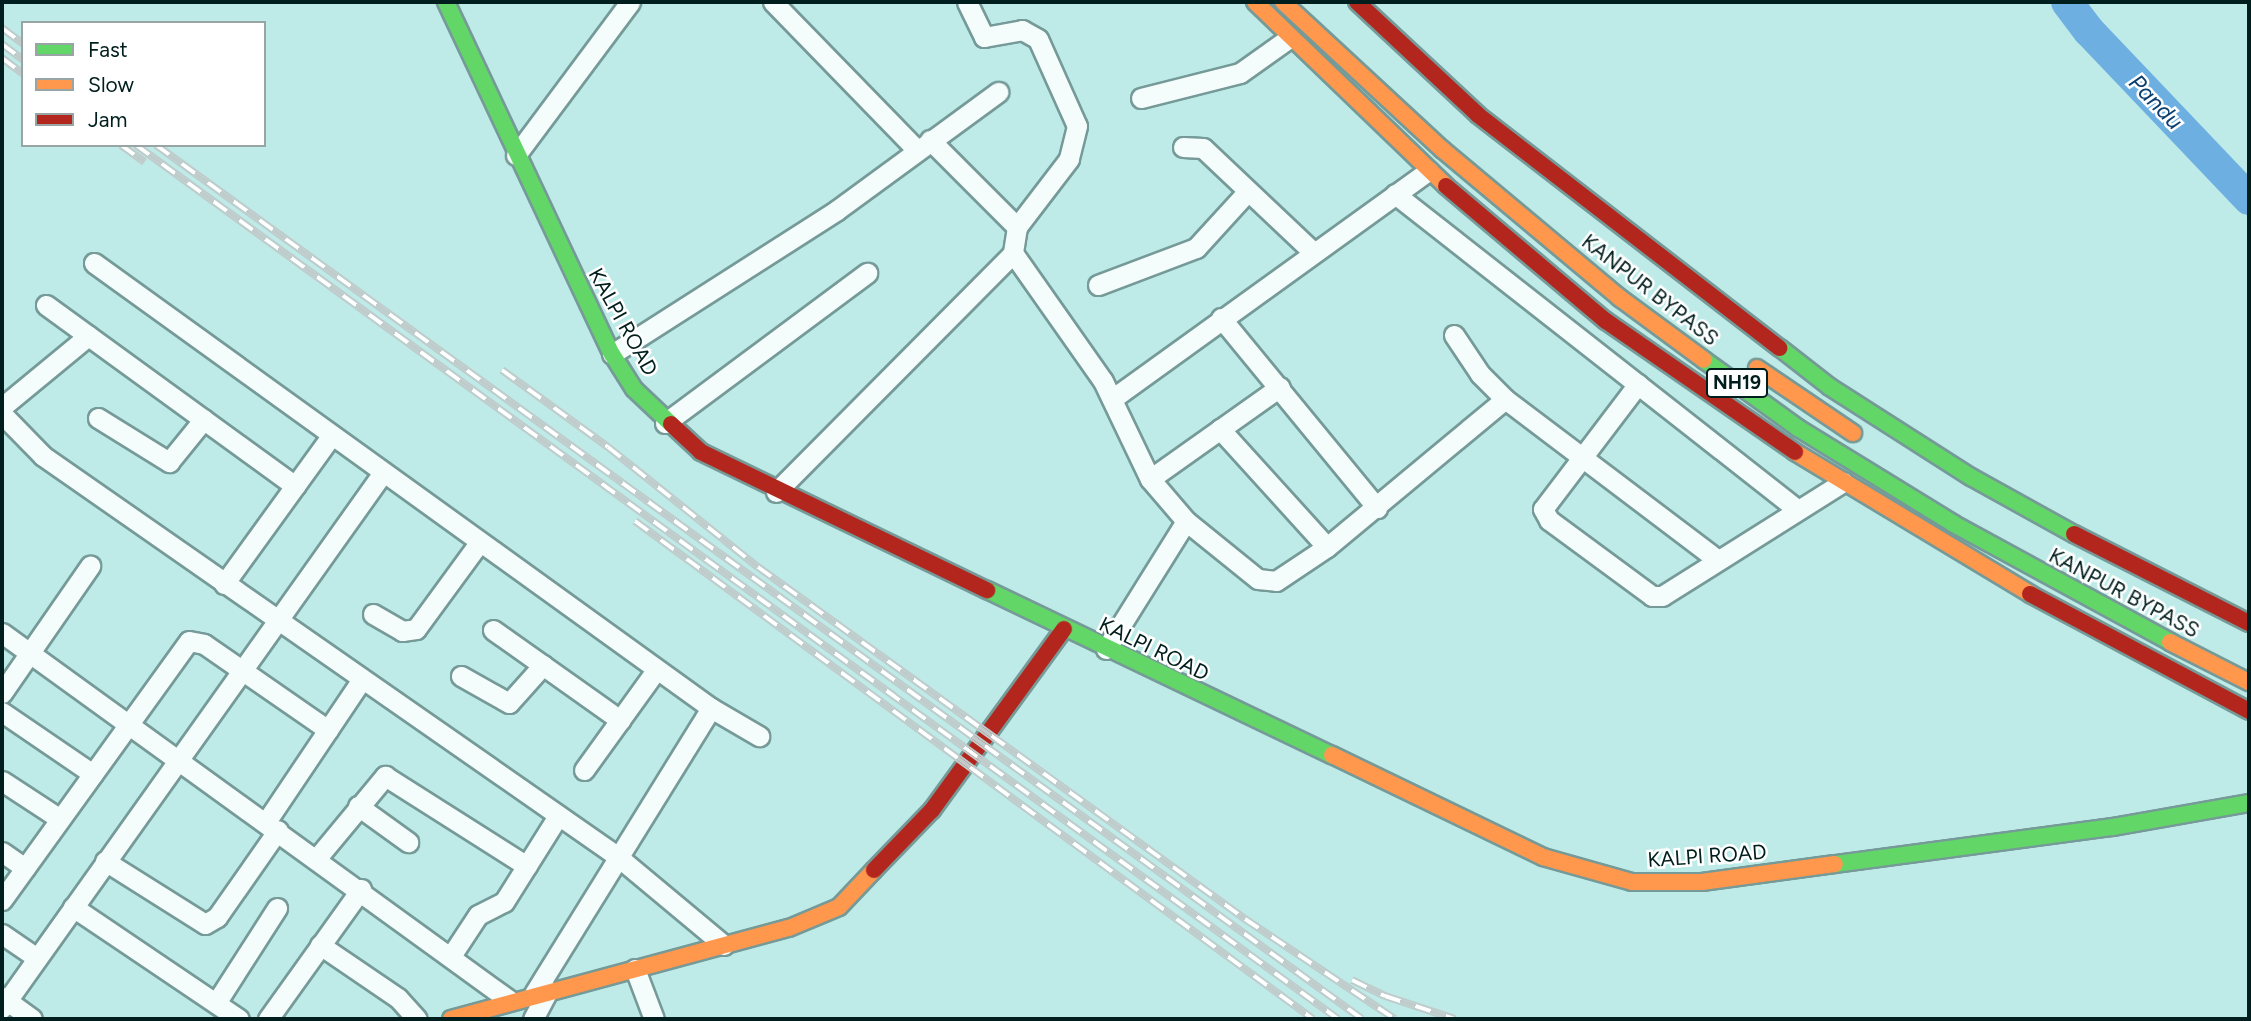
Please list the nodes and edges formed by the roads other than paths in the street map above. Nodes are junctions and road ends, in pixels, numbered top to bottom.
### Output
1 (446, 2) edge
2 (630, 2) edge
3 (773, 2) edge
4 (967, 2) edge
5 (1255, 2) edge
6 (1283, 2) edge
7 (1357, 2) edge
8 (1289, 38) junction
9 (998, 92) dead end
10 (1141, 98) dead end
11 (924, 145) junction
12 (1183, 147) dead end
13 (516, 155) junction
14 (1428, 171) junction
15 (1248, 191) junction
16 (1395, 194) junction
17 (1017, 227) junction
18 (1313, 252) junction
19 (1013, 254) junction
20 (94, 263) dead end
21 (867, 273) dead end
22 (1098, 285) dead end
23 (46, 305) dead end
24 (1222, 318) junction
25 (1454, 335) dead end
26 (88, 336) junction
27 (612, 354) junction
28 (1747, 361) dead end
29 (1638, 384) junction
30 (1280, 387) junction
31 (1112, 399) junction
32 (1506, 400) junction
33 (2, 407) edge
34 (2, 414) edge
35 (97, 418) dead end
36 (204, 419) junction
37 (665, 423) junction
38 (1220, 429) junction
39 (331, 436) junction
40 (1873, 446) dead end
41 (1579, 459) junction
42 (382, 474) junction
43 (1150, 479) junction
44 (1843, 482) junction
45 (295, 486) junction
46 (776, 492) junction
47 (1377, 508) junction
48 (1798, 510) junction
49 (1186, 521) junction
50 (479, 543) junction
51 (1327, 547) junction
52 (1718, 560) junction
53 (90, 566) dead end
54 (224, 584) junction
55 (373, 614) dead end
56 (277, 620) junction
57 (2249, 622) edge
58 (1064, 629) junction
59 (494, 630) dead end
60 (2, 633) edge
61 (1106, 649) junction
62 (29, 653) junction
63 (542, 665) junction
64 (240, 669) junction
65 (656, 670) junction
66 (461, 676) dead end
67 (362, 679) junction
68 (2249, 682) edge
69 (2, 693) edge
70 (711, 708) junction
71 (2249, 711) edge
72 (2, 712) edge
73 (620, 720) junction
74 (129, 723) junction
75 (328, 730) junction
76 (759, 736) dead end
77 (178, 757) junction
78 (584, 770) dead end
79 (93, 775) junction
80 (2, 780) edge
81 (358, 806) junction
82 (2248, 806) edge
83 (558, 816) junction
84 (60, 819) junction
85 (272, 826) junction
86 (408, 842) dead end
87 (2, 852) edge
88 (617, 856) junction
89 (317, 858) junction
90 (105, 861) junction
91 (527, 866) junction
92 (25, 868) junction
93 (361, 889) junction
94 (2, 900) edge
95 (73, 906) junction
96 (277, 908) dead end
97 (2, 933) edge
98 (320, 945) junction
99 (724, 945) junction
100 (451, 956) junction
101 (37, 958) junction
102 (635, 969) junction
103 (541, 992) junction
104 (509, 1000) junction
105 (3, 1002) edge
106 (216, 1003) junction
107 (32, 1019) edge
108 (239, 1019) edge
109 (268, 1019) edge
110 (417, 1019) edge
111 (451, 1019) edge
112 (533, 1019) edge
113 (654, 1019) edge

1 - 13 main road, KALPI ROAD
2 - 13 street
3 - 11 street
4 - 17 street
5 - 8 main road
6 - 68 main road, KANPUR BYPASS / NH19
7 - 57 main road
8 - 10 street
8 - 14 main road
9 - 11 street
11 - 17 street
11 - 27 street
12 - 15 street
13 - 27 main road, KALPI ROAD
14 - 16 street
14 - 44 main road
15 - 18 street
15 - 22 street
16 - 18 street
16 - 29 street
17 - 19 street
18 - 24 street
19 - 31 street
19 - 46 street
20 - 39 street
21 - 37 street
23 - 26 street
24 - 30 street
24 - 31 street
25 - 32 street
26 - 33 street
26 - 36 street
27 - 37 main road, KALPI ROAD
28 - 40 main road, NH19
29 - 41 street
29 - 48 street
30 - 38 street
30 - 47 street
31 - 43 street
32 - 41 street
32 - 47 street
34 - 54 street
35 - 36 street
36 - 45 street
37 - 46 main road, KALPI ROAD
38 - 43 street
38 - 51 street
39 - 42 street
39 - 45 street
41 - 52 street
41 - 52 street
42 - 50 street
42 - 56 street
43 - 49 street
44 - 48 street
44 - 71 main road
45 - 54 street
46 - 58 main road, KALPI ROAD
47 - 51 street
48 - 52 street
49 - 51 street
49 - 61 street
50 - 55 street
50 - 65 street
53 - 62 street
54 - 56 street
56 - 64 street
56 - 67 street
58 - 61 main road, KALPI ROAD
58 - 99 main road
59 - 63 street
60 - 62 street
61 - 82 main road, KALPI ROAD
62 - 69 street
62 - 74 street
63 - 66 street
63 - 73 street
64 - 74 street
64 - 75 street
64 - 77 street
65 - 70 street
65 - 73 street
67 - 75 street
67 - 83 street
70 - 76 street
70 - 88 street
72 - 79 street
73 - 78 street
74 - 77 street
74 - 79 street
75 - 85 street
77 - 85 street
77 - 90 street
79 - 84 street
80 - 84 street
81 - 86 street
81 - 89 street
81 - 91 street
83 - 88 street
83 - 91 street
84 - 92 street
85 - 89 street
85 - 90 street
87 - 92 street
88 - 99 street
88 - 103 street
89 - 93 street
90 - 95 street
91 - 100 street
92 - 94 street
93 - 98 street
93 - 100 street
95 - 101 street
95 - 106 street
96 - 106 street
97 - 101 street
98 - 109 street
98 - 110 street
99 - 102 main road
100 - 104 street
101 - 105 street
102 - 103 main road
102 - 113 street
103 - 104 main road
103 - 112 street
104 - 111 main road
105 - 107 street
106 - 108 street

